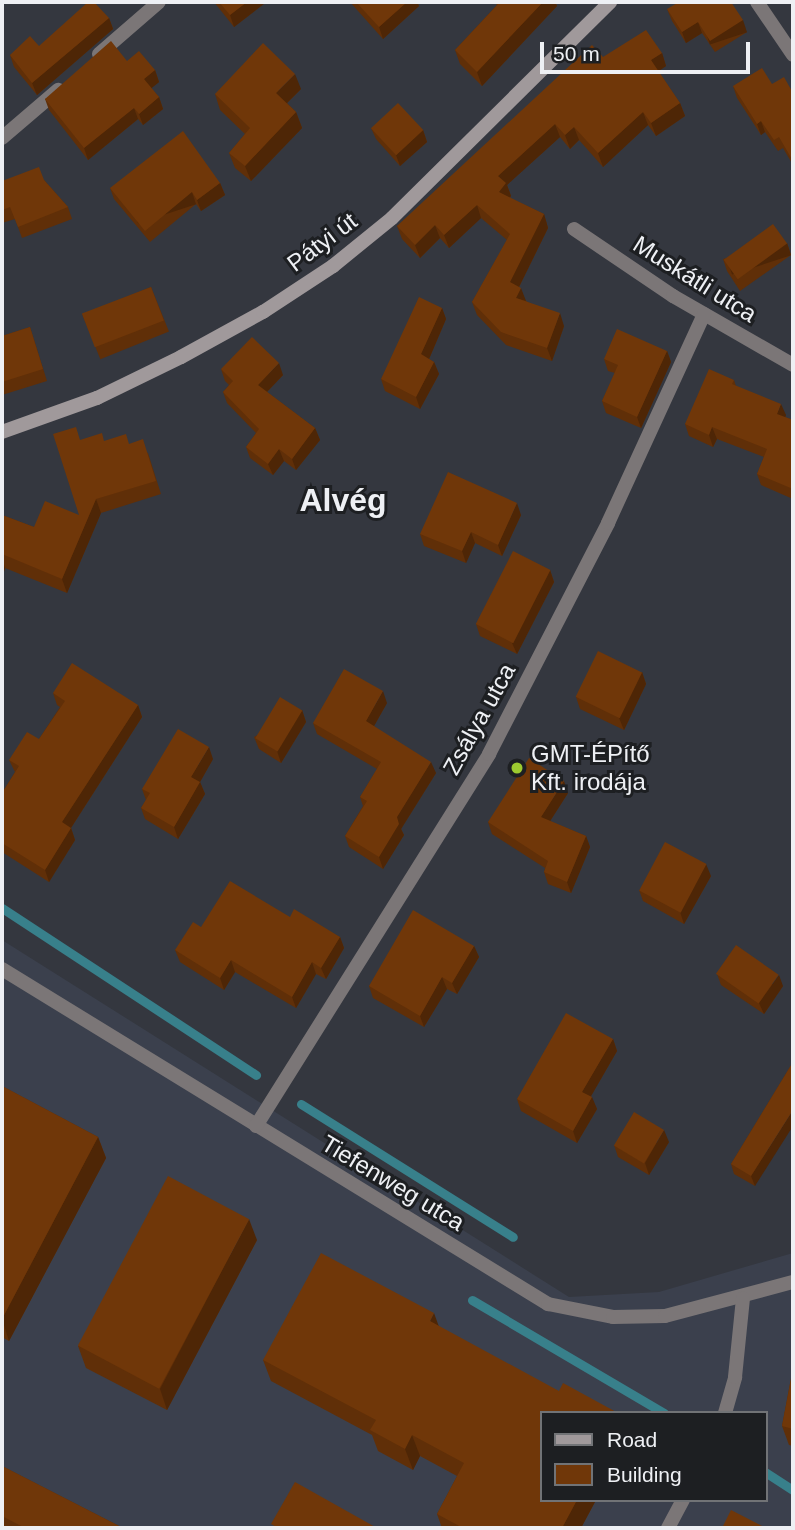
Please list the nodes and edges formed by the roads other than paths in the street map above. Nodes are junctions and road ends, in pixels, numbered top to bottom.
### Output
1 (159, 2) edge
2 (610, 2) edge
3 (757, 2) edge
4 (793, 55) edge
5 (2, 138) edge
6 (574, 229) dead end
7 (704, 314) junction
8 (793, 365) edge
9 (2, 432) edge
10 (2, 969) edge
11 (256, 1126) junction
12 (793, 1282) edge
13 (743, 1298) junction
14 (726, 1411) edge
15 (682, 1502) edge
16 (668, 1528) edge

1 - 5 street
2 - 9 main road, Pátyi út
3 - 4 street
6 - 7 street, Muskátli utca
7 - 8 street, Muskátli utca
7 - 11 street, Zsálya utca
10 - 11 street, Tiefenweg utca
11 - 13 street, Tiefenweg utca
12 - 13 street, Tiefenweg utca
13 - 14 street
15 - 16 street

